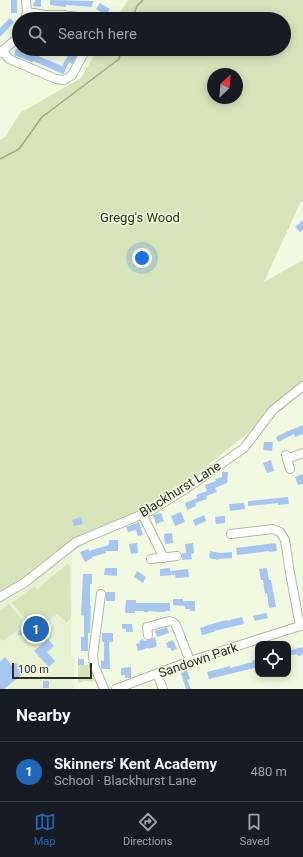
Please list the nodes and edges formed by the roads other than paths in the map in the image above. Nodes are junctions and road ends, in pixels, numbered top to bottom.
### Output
1 (26, 0) edge
2 (26, 12) edge
3 (12, 43) edge
4 (2, 52) edge
5 (82, 56) edge
6 (303, 386) edge
7 (303, 453) edge
8 (290, 469) dead end
9 (142, 514) junction
10 (231, 534) dead end
11 (177, 556) dead end
12 (164, 558) junction
13 (151, 559) dead end
14 (101, 594) dead end
15 (0, 598) edge
16 (302, 626) edge
17 (146, 628) dead end
18 (190, 662) junction
19 (157, 674) junction
20 (104, 689) edge
21 (116, 689) edge
22 (163, 689) edge

1 - 2 street
3 - 4 street
4 - 5 street
6 - 9 street, Blackhurst Lane
7 - 8 street
9 - 12 street
9 - 15 street, Blackhurst Lane
10 - 16 street
11 - 12 street
12 - 13 street
14 - 20 street
16 - 18 street, Sandown Park
17 - 18 street
18 - 19 street, Sandown Park
19 - 21 street, Sandown Park
19 - 22 street

